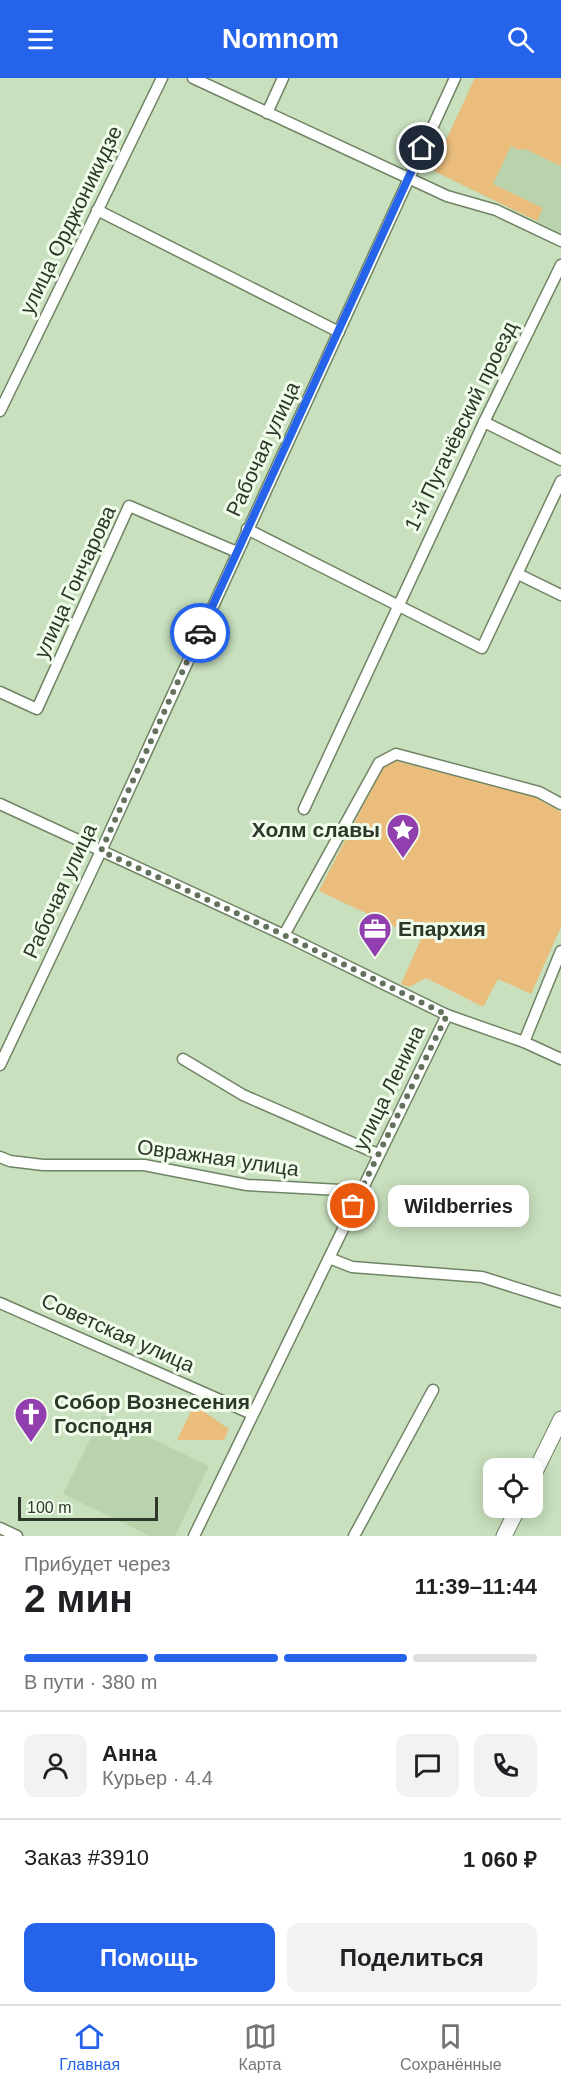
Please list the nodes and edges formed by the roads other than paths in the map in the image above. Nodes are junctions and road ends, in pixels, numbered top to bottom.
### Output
1 (162, 78) edge
2 (193, 78) edge
3 (283, 78) edge
4 (454, 78) edge
5 (267, 113) junction
6 (409, 177) junction
7 (97, 210) junction
8 (561, 241) edge
9 (561, 265) edge
10 (339, 332) junction
11 (0, 411) edge
12 (484, 422) junction
13 (561, 460) edge
14 (561, 482) edge
15 (247, 529) junction
16 (237, 552) junction
17 (518, 574) junction
18 (561, 595) edge
19 (398, 605) junction
20 (0, 692) edge
21 (0, 804) edge
22 (561, 804) edge
23 (304, 809) dead end
24 (101, 851) junction
25 (284, 935) junction
26 (561, 951) edge
27 (447, 1015) junction
28 (524, 1042) junction
29 (183, 1059) dead end
30 (561, 1059) edge
31 (0, 1065) edge
32 (378, 1154) junction
33 (0, 1157) edge
34 (359, 1191) junction
35 (329, 1258) junction
36 (561, 1302) edge
37 (0, 1303) edge
38 (433, 1390) dead end
39 (252, 1414) junction
40 (561, 1419) edge
41 (542, 1458) edge
42 (513, 1518) edge
43 (0, 1528) edge
44 (17, 1536) edge
45 (194, 1536) edge
46 (354, 1536) edge
47 (504, 1536) edge

1 - 7 street, улица Орджоникидзе
2 - 5 street
3 - 5 street
4 - 6 street, Рабочая улица
5 - 6 street
6 - 8 street
6 - 10 street, Рабочая улица
7 - 10 street
7 - 11 street, улица Орджоникидзе
9 - 12 street, 1-й Пугачёвский проезд
10 - 15 street, Рабочая улица
12 - 13 street
12 - 19 street, 1-й Пугачёвский проезд
14 - 17 street
15 - 16 street, Рабочая улица
15 - 19 street
16 - 20 street, улица Гончарова
16 - 24 street, Рабочая улица
17 - 18 street
17 - 19 street
19 - 23 street, 1-й Пугачёвский проезд
21 - 24 street
22 - 25 street
24 - 25 street
24 - 31 street, Рабочая улица
25 - 27 street
26 - 28 street
27 - 28 street
27 - 32 street, улица Ленина
28 - 30 street
29 - 32 street
32 - 34 street, улица Ленина
33 - 34 street, Овражная улица
34 - 35 street, улица Ленина
35 - 36 street
35 - 39 street, улица Ленина
37 - 39 street, Советская улица
38 - 46 street
39 - 45 street, улица Ленина
40 - 41 street
42 - 47 street
43 - 44 street

